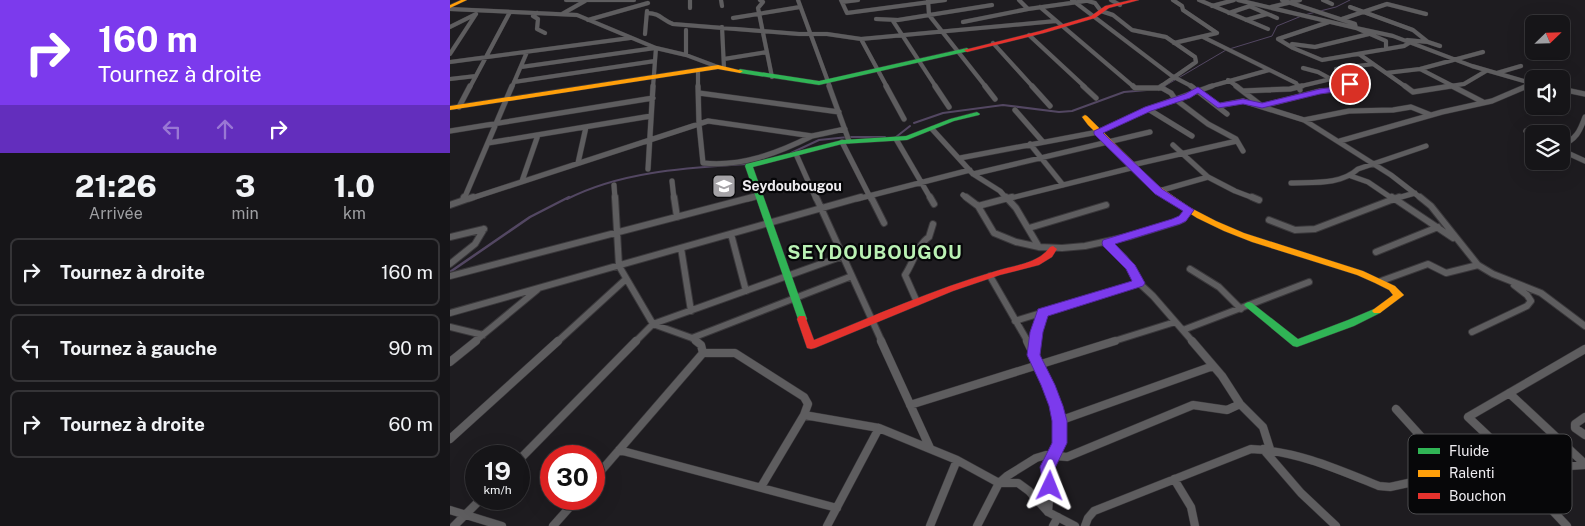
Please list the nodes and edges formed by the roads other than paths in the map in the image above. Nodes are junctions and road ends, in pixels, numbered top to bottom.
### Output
1 (465, 0) edge
2 (566, 0) edge
3 (585, 0) edge
4 (634, 0) edge
5 (690, 0) edge
6 (721, 0) edge
7 (760, 0) edge
8 (798, 0) edge
9 (858, 0) edge
10 (945, 0) edge
11 (988, 0) edge
12 (1029, 0) edge
13 (1085, 0) edge
14 (1111, 0) edge
15 (1137, 0) edge
16 (1173, 0) edge
17 (1199, 0) edge
18 (1234, 0) edge
19 (1238, 0) edge
20 (1282, 0) edge
21 (1300, 0) edge
22 (1323, 0) edge
23 (841, 1) edge
24 (928, 1) edge
25 (1019, 1) edge
26 (1073, 1) edge
27 (648, 2) edge
28 (1289, 3) junction
29 (1256, 4) junction
30 (1332, 4) dead end
31 (992, 5) junction
32 (1120, 5) junction
33 (722, 6) dead end
34 (1212, 6) junction
35 (1249, 6) junction
36 (1350, 6) dead end
37 (800, 7) junction
38 (1040, 7) junction
39 (450, 8) edge
40 (690, 8) dead end
41 (1270, 8) junction
42 (1028, 9) junction
43 (482, 10) junction
44 (952, 11) junction
45 (1102, 11) junction
46 (1363, 11) junction
47 (510, 12) junction
48 (537, 13) junction
49 (647, 13) junction
50 (760, 13) junction
51 (1229, 13) junction
52 (476, 14) junction
53 (562, 14) junction
54 (1002, 14) junction
55 (1267, 14) junction
56 (1426, 14) dead end
57 (929, 15) junction
58 (1092, 17) junction
59 (734, 18) dead end
60 (1278, 18) dead end
61 (876, 19) dead end
62 (1342, 19) junction
63 (588, 20) junction
64 (1246, 20) junction
65 (893, 21) junction
66 (964, 22) junction
67 (1332, 22) junction
68 (1032, 23) junction
69 (1059, 24) junction
70 (450, 27) edge
71 (722, 27) junction
72 (1356, 28) junction
73 (972, 29) junction
74 (1268, 29) dead end
75 (686, 30) dead end
76 (763, 31) junction
77 (942, 32) junction
78 (1042, 32) junction
79 (545, 33) dead end
80 (645, 34) dead end
81 (810, 34) junction
82 (1369, 34) junction
83 (902, 35) junction
84 (1029, 35) junction
85 (1203, 37) junction
86 (632, 38) junction
87 (860, 39) junction
88 (1402, 40) junction
89 (1428, 42) junction
90 (993, 43) junction
91 (1174, 43) junction
92 (1409, 43) junction
93 (1287, 45) junction
94 (1440, 46) dead end
95 (656, 48) junction
96 (1386, 49) junction
97 (527, 52) junction
98 (767, 52) junction
99 (958, 52) junction
100 (1483, 52) dead end
101 (450, 54) edge
102 (1359, 54) junction
103 (686, 55) junction
104 (486, 58) junction
105 (1452, 59) junction
106 (655, 61) junction
107 (919, 61) junction
108 (450, 62) edge
109 (1373, 64) junction
110 (722, 65) junction
111 (1521, 66) dead end
112 (521, 67) junction
113 (1304, 68) dead end
114 (1336, 69) dead end
115 (1420, 69) junction
116 (698, 70) junction
117 (878, 70) junction
118 (1269, 70) junction
119 (1486, 71) junction
120 (1386, 73) junction
121 (1496, 73) junction
122 (476, 76) junction
123 (654, 77) junction
124 (772, 77) junction
125 (1174, 77) junction
126 (450, 79) edge
127 (1228, 80) junction
128 (1525, 81) edge
129 (514, 82) junction
130 (828, 82) junction
131 (1361, 84) dead end
132 (1452, 85) junction
133 (1159, 88) junction
134 (1299, 88) junction
135 (1525, 88) edge
136 (1198, 90) junction
137 (1243, 91) junction
138 (1570, 91) edge
139 (699, 93) junction
140 (1585, 94) edge
141 (1300, 96) junction
142 (653, 98) junction
143 (1096, 98) dead end
144 (995, 99) dead end
145 (1175, 99) junction
146 (507, 100) junction
147 (1483, 102) junction
148 (1050, 106) dead end
149 (1218, 106) junction
150 (1262, 106) junction
151 (949, 107) dead end
152 (454, 108) edge
153 (1148, 109) junction
154 (1015, 110) dead end
155 (839, 112) junction
156 (977, 114) dead end
157 (1227, 114) dead end
158 (1431, 115) junction
159 (651, 116) junction
160 (1084, 117) dead end
161 (1585, 117) edge
162 (904, 119) dead end
163 (1304, 120) junction
164 (497, 123) junction
165 (699, 124) junction
166 (586, 127) junction
167 (845, 129) junction
168 (932, 129) junction
169 (450, 130) edge
170 (1098, 132) junction
171 (1150, 132) dead end
172 (538, 135) junction
173 (812, 136) junction
174 (1192, 136) dead end
175 (896, 139) junction
176 (650, 140) junction
177 (1237, 140) junction
178 (846, 141) junction
179 (1340, 141) junction
180 (1043, 142) junction
181 (1109, 142) junction
182 (488, 143) junction
183 (1570, 143) edge
184 (1030, 144) junction
185 (1174, 145) dead end
186 (1426, 146) dead end
187 (1243, 151) dead end
188 (796, 154) junction
189 (1182, 154) junction
190 (1570, 154) edge
191 (960, 158) junction
192 (1042, 158) junction
193 (1585, 162) edge
194 (578, 163) junction
195 (1374, 163) junction
196 (1134, 166) junction
197 (648, 169) dead end
198 (972, 172) junction
199 (1351, 176) junction
200 (1208, 177) junction
201 (522, 181) junction
202 (672, 181) dead end
203 (922, 182) junction
204 (1291, 183) dead end
205 (614, 185) dead end
206 (1064, 185) junction
207 (1159, 192) junction
208 (1415, 194) junction
209 (963, 195) dead end
210 (759, 196) junction
211 (870, 196) junction
212 (1007, 199) junction
213 (1393, 199) junction
214 (463, 200) junction
215 (1259, 200) dead end
216 (934, 204) dead end
217 (450, 205) edge
218 (1106, 205) dead end
219 (978, 206) junction
220 (821, 209) junction
221 (1188, 210) junction
222 (677, 217) junction
223 (1269, 220) dead end
224 (884, 223) dead end
225 (769, 224) junction
226 (933, 224) dead end
227 (1438, 227) junction
228 (1029, 228) junction
229 (617, 233) junction
230 (731, 234) junction
231 (450, 237) edge
232 (1460, 242) junction
233 (1107, 243) junction
234 (1039, 247) junction
235 (681, 248) junction
236 (1053, 250) junction
237 (1376, 252) dead end
238 (842, 256) junction
239 (450, 264) edge
240 (1478, 265) junction
241 (619, 266) junction
242 (1190, 269) dead end
243 (450, 276) edge
244 (787, 276) junction
245 (852, 276) junction
246 (990, 276) junction
247 (1503, 278) junction
248 (626, 279) junction
249 (1381, 281) junction
250 (1309, 282) dead end
251 (1139, 283) junction
252 (540, 288) junction
253 (746, 292) junction
254 (794, 298) junction
255 (917, 302) junction
256 (1245, 307) junction
257 (691, 311) junction
258 (450, 313) edge
259 (1042, 313) junction
260 (871, 319) junction
261 (1015, 321) junction
262 (1175, 322) junction
263 (652, 324) junction
264 (1585, 326) edge
265 (450, 327) edge
266 (1183, 330) junction
267 (1472, 332) dead end
268 (483, 335) junction
269 (692, 338) junction
270 (1585, 349) edge
271 (703, 353) junction
272 (1034, 355) junction
273 (450, 362) edge
274 (1039, 365) junction
275 (1213, 366) junction
276 (1509, 393) junction
277 (1240, 404) junction
278 (910, 405) junction
279 (1396, 408) dead end
280 (804, 415) junction
281 (1585, 417) edge
282 (1059, 421) junction
283 (879, 428) junction
284 (1417, 434) edge
285 (1485, 434) edge
286 (1552, 434) edge
287 (1585, 435) edge
288 (450, 439) edge
289 (930, 448) junction
290 (530, 449) edge
291 (1266, 449) junction
292 (619, 450) junction
293 (1572, 453) edge
294 (1055, 455) junction
295 (957, 460) junction
296 (1585, 465) edge
297 (605, 466) edge
298 (1572, 466) edge
299 (1174, 479) junction
300 (999, 483) junction
301 (1408, 483) edge
302 (761, 487) junction
303 (837, 508) junction
304 (450, 510) edge
305 (470, 510) edge
306 (567, 510) edge
307 (1048, 512) junction
308 (1557, 514) edge
309 (465, 515) junction
310 (1058, 517) junction
311 (454, 526) edge
312 (502, 526) edge
313 (553, 526) edge
314 (827, 526) edge
315 (930, 526) edge
316 (977, 526) edge
317 (1053, 526) edge
318 (1075, 526) edge
319 (1084, 526) edge
320 (1195, 526) edge
321 (1336, 526) edge
322 (1567, 526) edge

1 - 39 street
2 - 3 street
3 - 4 street
3 - 53 street
5 - 40 street
6 - 33 street
7 - 50 street
8 - 37 street
9 - 23 street
10 - 24 street
11 - 31 street
12 - 25 street
13 - 26 street
13 - 45 street
14 - 32 street
15 - 32 street
16 - 85 street
17 - 34 street
18 - 34 street
19 - 29 street
20 - 28 street
21 - 28 street
22 - 30 street
23 - 24 street
24 - 57 street
25 - 42 street
26 - 38 street
26 - 58 street
27 - 49 street
27 - 63 street
28 - 41 street
28 - 62 street
29 - 35 street
29 - 41 street
31 - 44 street
31 - 54 street
32 - 45 street
34 - 51 street
35 - 51 street
35 - 55 street
36 - 46 street
37 - 50 street
37 - 81 street
38 - 42 street
38 - 69 street
39 - 43 street
41 - 67 street
42 - 54 street
43 - 47 street
43 - 52 street
44 - 57 street
44 - 66 street
45 - 58 street
45 - 91 street
46 - 56 street
46 - 62 street
46 - 89 street
47 - 48 street
47 - 104 street
48 - 53 street
48 - 79 street
49 - 71 street
49 - 80 street
50 - 59 street
50 - 76 street
51 - 64 street
52 - 70 street
52 - 101 street
53 - 63 street
54 - 66 street
55 - 60 street
55 - 64 street
57 - 65 street
57 - 77 street
58 - 69 street
58 - 125 street
61 - 65 street
62 - 67 street
62 - 72 street
63 - 86 street
64 - 74 street
65 - 83 street
66 - 73 street
67 - 72 street
67 - 93 street
68 - 69 street
68 - 73 street
68 - 78 street
69 - 78 street
69 - 133 street
71 - 76 street
71 - 110 street
72 - 82 street
72 - 88 street
73 - 77 street
75 - 103 street
76 - 81 street
76 - 98 street
77 - 83 street
77 - 99 street
78 - 84 street
81 - 87 street
81 - 130 street
82 - 93 street
82 - 96 street
83 - 87 street
83 - 107 street
84 - 90 street
84 - 143 street
85 - 91 street
85 - 118 street
86 - 95 street
86 - 97 street
87 - 117 street
88 - 89 street
88 - 92 street
89 - 94 street
90 - 99 street
90 - 148 street
91 - 125 street
92 - 96 street
92 - 105 street
93 - 102 street
95 - 103 street
95 - 106 street
95 - 112 street
96 - 102 street
97 - 104 street
97 - 112 street
98 - 110 street
98 - 124 street
99 - 107 street
99 - 144 street
100 - 105 street
102 - 109 street
103 - 110 street
104 - 108 street
104 - 122 street
105 - 115 street
105 - 119 street
106 - 123 street
106 - 129 street
107 - 117 street
107 - 151 street
109 - 114 street
109 - 120 street
110 - 116 street
110 - 124 street
111 - 121 street
112 - 129 street
113 - 134 street
115 - 120 street
115 - 132 street
116 - 123 street
116 - 139 street
117 - 130 street
117 - 162 street
118 - 127 street
118 - 134 street
119 - 121 street
119 - 132 street
120 - 132 street
121 - 128 street
122 - 126 street
122 - 152 street
123 - 142 street
123 - 146 street
124 - 130 street
125 - 133 street
125 - 136 street
127 - 136 street
127 - 137 street
129 - 146 street
130 - 155 street
131 - 141 street
132 - 147 street
133 - 145 street
134 - 137 street
134 - 141 street
135 - 147 street
136 - 145 street
136 - 149 street
137 - 150 street
138 - 140 street
139 - 155 street
139 - 165 street
141 - 150 street
142 - 159 street
142 - 164 street
145 - 153 street
145 - 177 street
146 - 152 street
146 - 164 street
147 - 158 street
149 - 150 street
149 - 157 street
150 - 163 street
153 - 170 street
153 - 174 street
154 - 180 street
155 - 167 street
156 - 168 street
158 - 163 street
158 - 179 street
159 - 166 street
159 - 176 street
160 - 170 street
161 - 183 street
163 - 179 street
164 - 169 street
164 - 182 street
165 - 173 street
165 - 173 street
165 - 176 street
166 - 172 street
166 - 194 street
167 - 173 street
167 - 178 street
168 - 175 street
168 - 191 street
170 - 180 street
170 - 181 street
171 - 181 street
172 - 182 street
172 - 201 street
175 - 178 street
175 - 203 street
176 - 194 street
176 - 197 street
177 - 187 street
177 - 189 street
178 - 188 street
178 - 211 street
179 - 195 street
180 - 184 street
181 - 192 street
181 - 196 street
182 - 214 street
184 - 191 street
184 - 192 street
185 - 189 street
186 - 195 street
188 - 210 street
188 - 220 street
189 - 196 street
189 - 200 street
190 - 193 street
191 - 198 street
192 - 198 street
192 - 206 street
194 - 201 street
195 - 199 street
195 - 208 street
196 - 206 street
196 - 207 street
198 - 203 street
198 - 212 street
199 - 204 street
199 - 213 street
200 - 207 street
200 - 215 street
201 - 214 street
202 - 222 street
203 - 211 street
203 - 216 street
205 - 229 street
206 - 212 street
207 - 221 street
208 - 213 street
208 - 232 street
209 - 219 street
210 - 222 street
210 - 225 street
211 - 220 street
211 - 224 street
212 - 219 street
212 - 228 street
213 - 223 street
213 - 227 street
214 - 217 street
218 - 228 street
219 - 234 street
220 - 225 street
220 - 238 street
221 - 233 street
221 - 249 street
222 - 229 street
225 - 230 street
225 - 244 street
226 - 255 street
227 - 232 street
227 - 237 street
228 - 234 street
229 - 241 street
229 - 243 street
230 - 235 street
230 - 253 street
231 - 239 street
232 - 240 street
233 - 236 street
233 - 251 street
234 - 236 street
235 - 241 street
235 - 257 street
236 - 246 street
238 - 244 street
238 - 245 street
240 - 247 street
240 - 249 street
241 - 248 street
241 - 252 street
242 - 256 street
244 - 253 street
244 - 254 street
245 - 254 street
245 - 260 street
246 - 255 street
246 - 261 street
247 - 264 street
247 - 267 street
248 - 263 street
248 - 288 street
249 - 256 street
250 - 256 street
251 - 259 street
251 - 262 street
252 - 258 street
252 - 268 street
253 - 257 street
254 - 260 street
254 - 269 street
255 - 260 street
256 - 266 street
257 - 263 street
259 - 261 street
259 - 272 street
260 - 278 street
261 - 272 street
262 - 266 street
262 - 274 street
263 - 269 street
263 - 290 street
265 - 268 street
266 - 275 street
268 - 273 street
269 - 271 street
270 - 276 street
271 - 280 street
271 - 292 street
272 - 274 street
274 - 278 street
274 - 282 street
275 - 277 street
275 - 282 street
276 - 285 street
276 - 286 street
277 - 291 street
277 - 294 street
278 - 289 street
279 - 284 street
280 - 283 street
280 - 302 street
281 - 287 street
282 - 294 street
283 - 289 street
283 - 303 street
289 - 295 street
291 - 299 street
291 - 301 street
291 - 321 street
292 - 297 street
292 - 302 street
293 - 296 street
294 - 300 street
294 - 307 street
295 - 300 street
295 - 315 street
296 - 298 street
299 - 319 street
299 - 320 street
300 - 307 street
300 - 316 street
302 - 303 street
303 - 314 street
304 - 309 street
305 - 309 street
306 - 313 street
307 - 310 street
308 - 322 street
309 - 311 street
309 - 312 street
310 - 317 street
310 - 318 street

